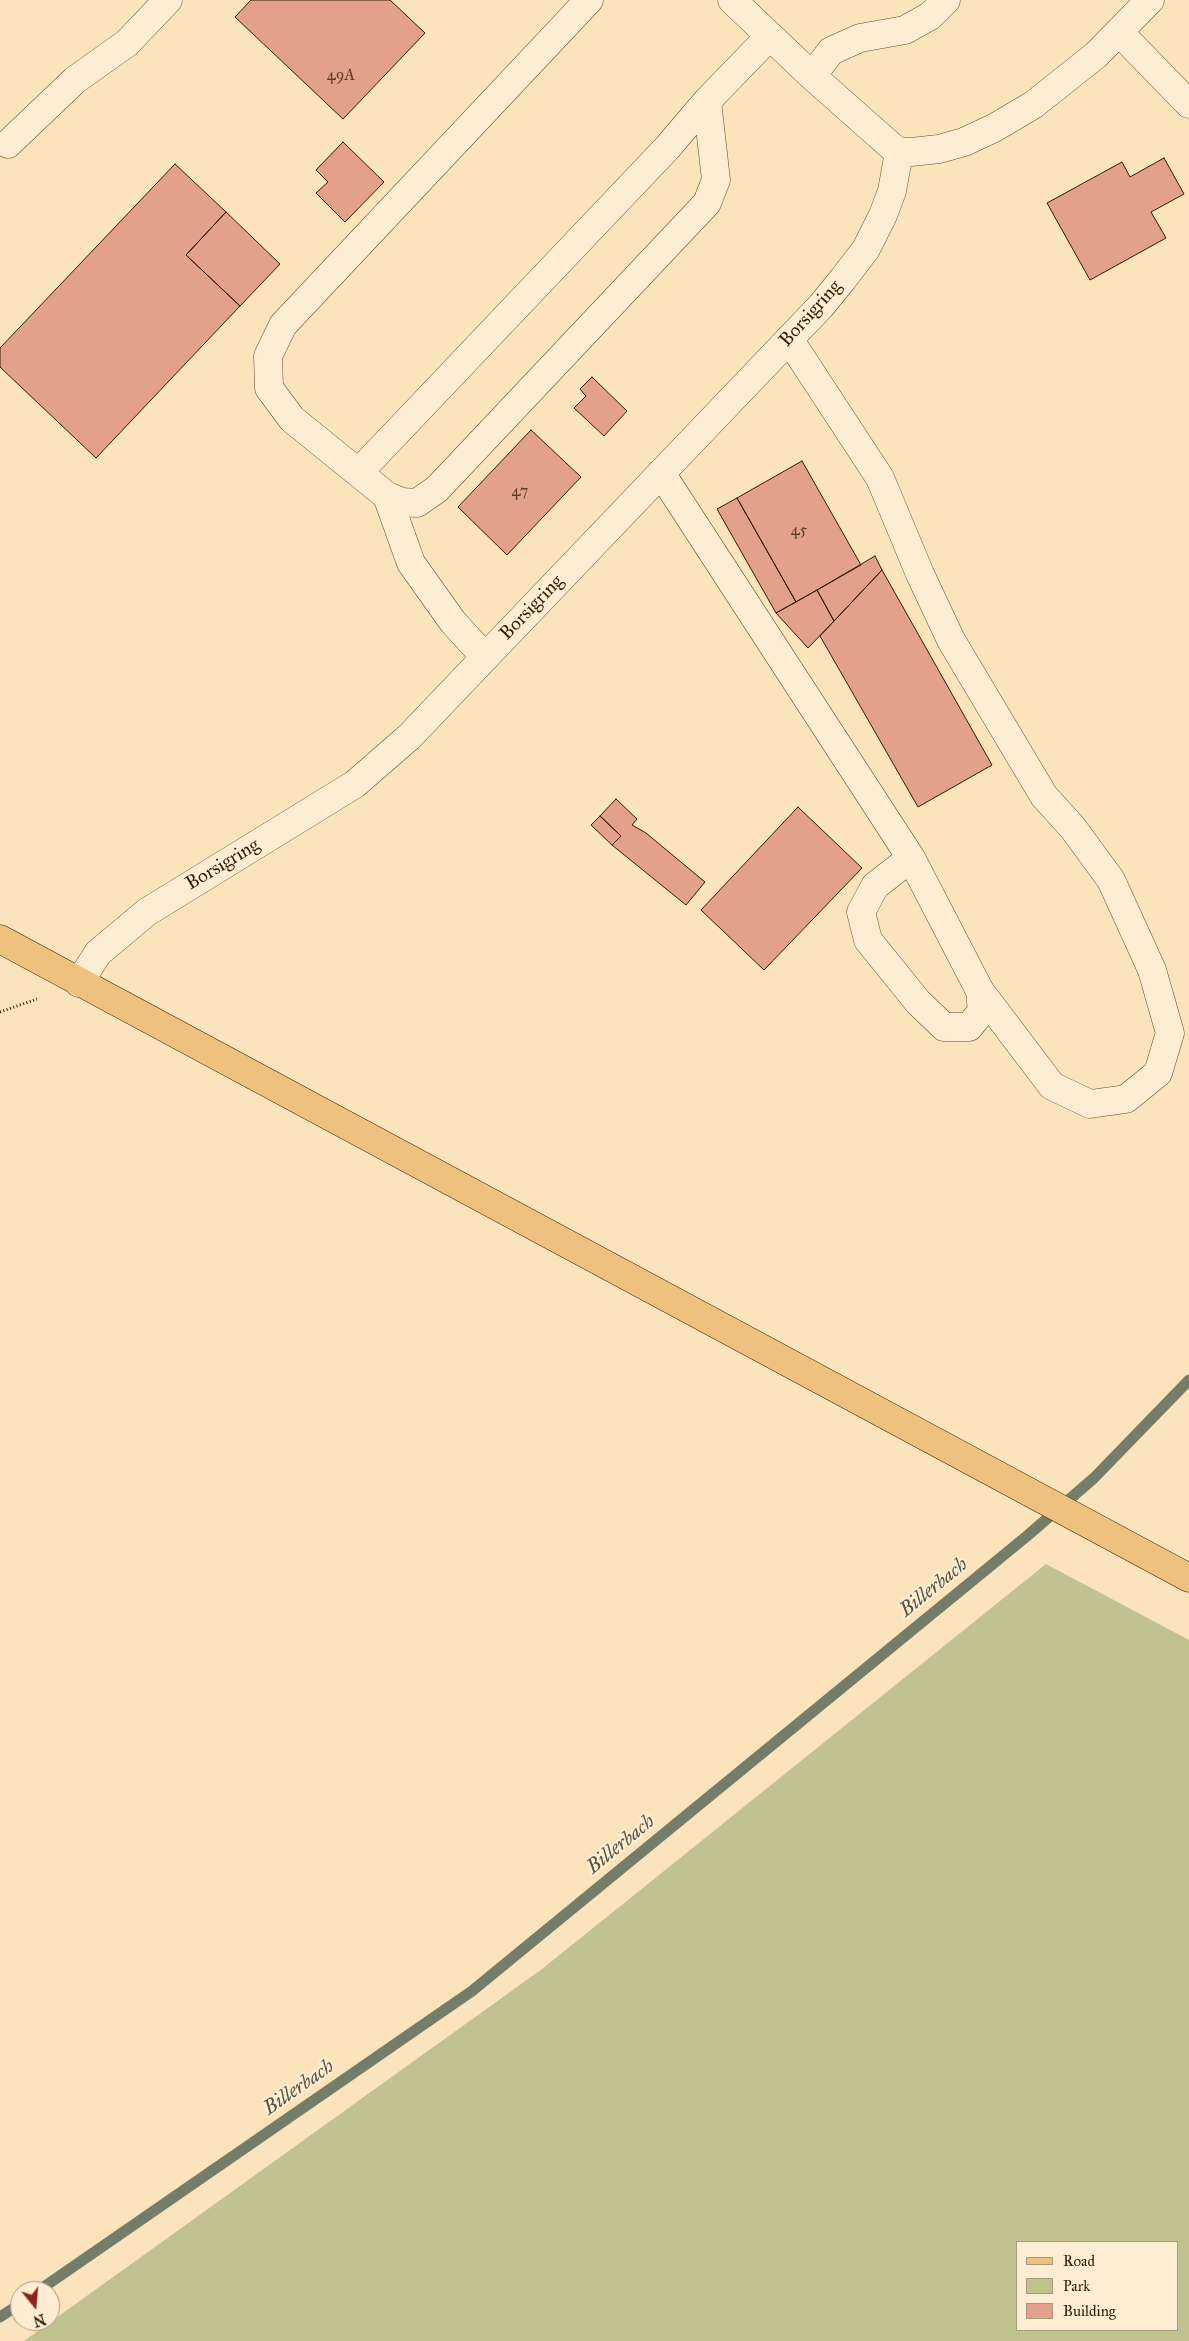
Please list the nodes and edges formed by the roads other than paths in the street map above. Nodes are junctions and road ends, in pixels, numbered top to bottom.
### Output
1 (168, 0) edge
2 (590, 0) edge
3 (732, 0) edge
4 (946, 0) edge
5 (1150, 0) edge
6 (1119, 32) junction
7 (770, 36) junction
8 (812, 76) junction
9 (707, 101) junction
10 (1189, 104) edge
11 (8, 144) dead end
12 (899, 152) junction
13 (789, 339) junction
14 (359, 472) junction
15 (660, 473) junction
16 (387, 496) junction
17 (485, 657) junction
18 (911, 858) junction
19 (0, 939) edge
20 (80, 982) junction
21 (980, 991) junction
22 (1189, 1578) edge

1 - 11 street
2 - 14 street
3 - 7 street
4 - 8 street
5 - 6 street
6 - 10 street
6 - 12 street
7 - 8 street
7 - 9 street
8 - 12 street
9 - 14 street
9 - 16 street
12 - 13 street, Borsigring
13 - 15 street, Borsigring
13 - 21 street
14 - 16 street
15 - 17 street, Borsigring
15 - 18 street
16 - 17 street
17 - 20 street, Borsigring
18 - 21 street
18 - 21 street
19 - 20 main road
20 - 22 main road

